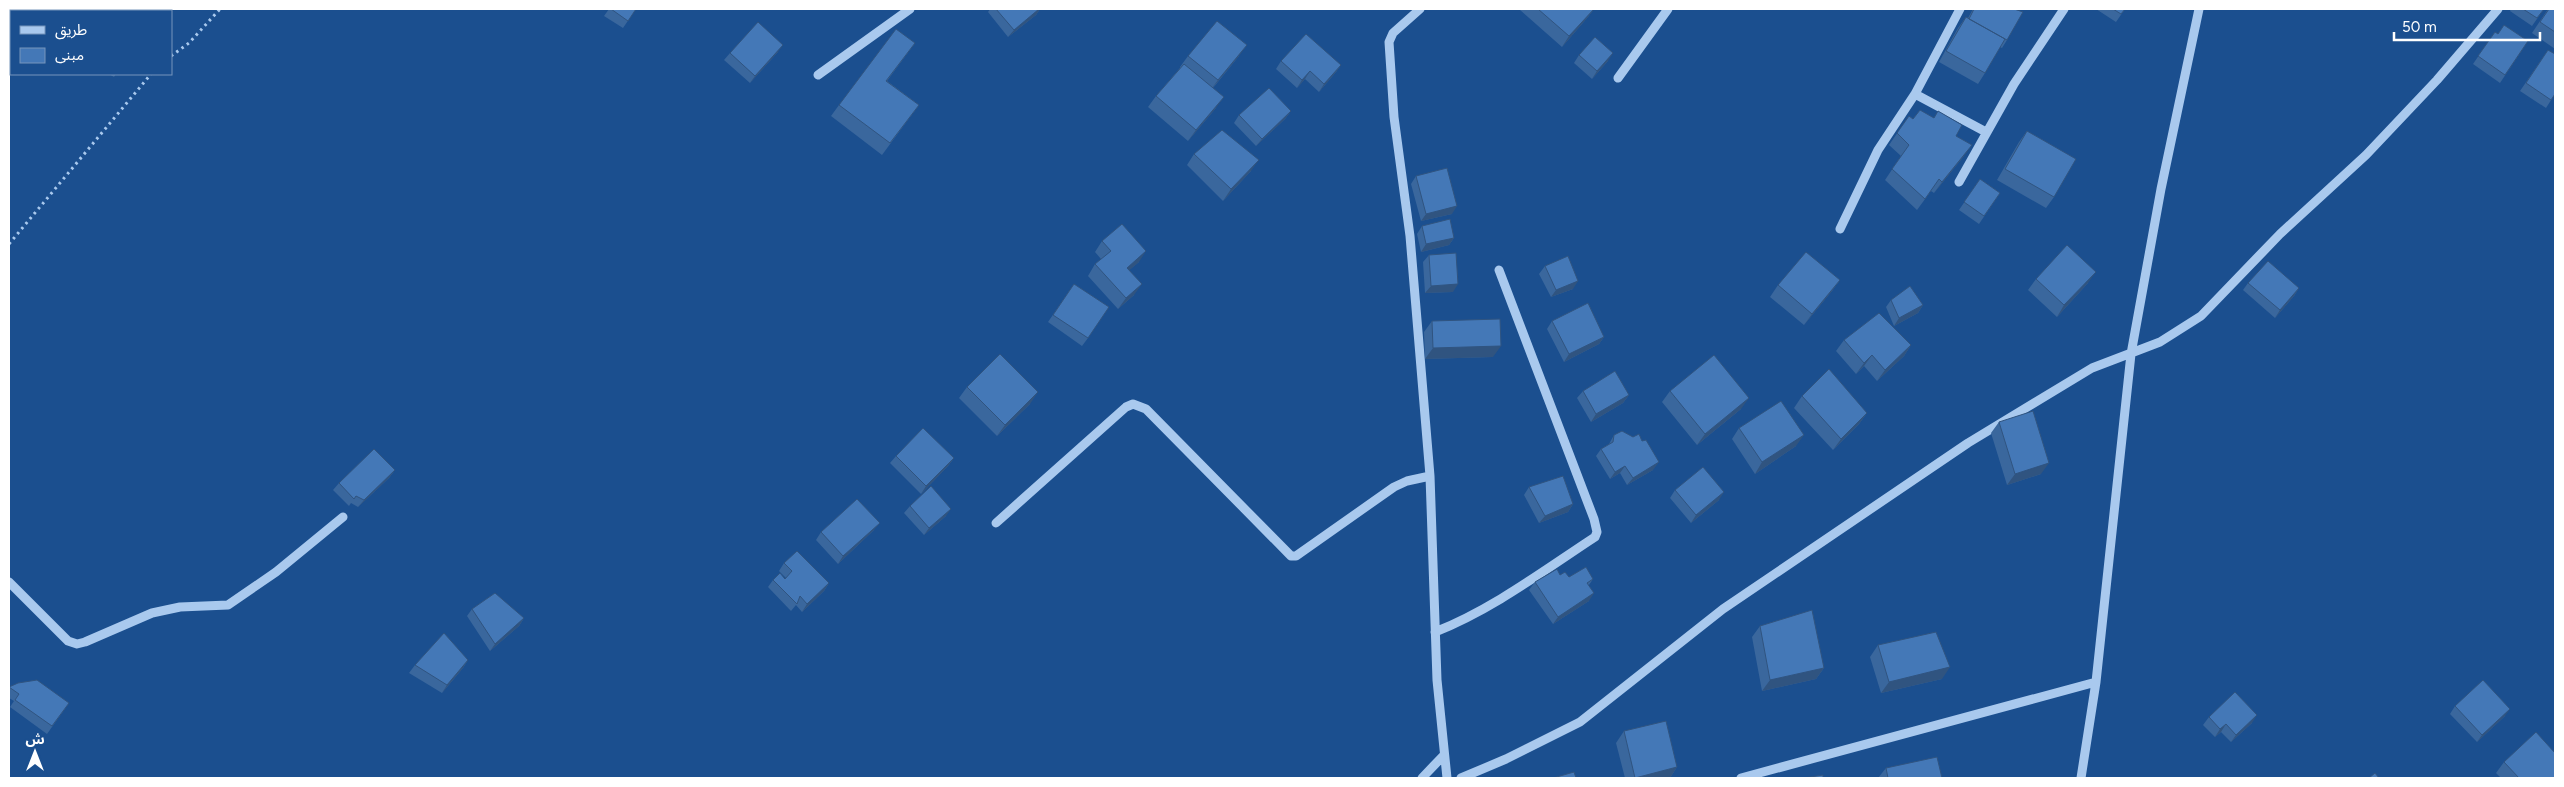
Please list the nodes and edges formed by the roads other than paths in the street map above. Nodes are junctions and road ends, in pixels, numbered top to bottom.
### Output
1 (910, 9) edge
2 (1420, 9) edge
3 (1668, 9) edge
4 (1960, 9) edge
5 (2064, 9) edge
6 (2199, 9) edge
7 (2498, 9) edge
8 (818, 75) dead end
9 (1618, 78) dead end
10 (1914, 94) junction
11 (1986, 132) junction
12 (1959, 182) dead end
13 (1840, 229) dead end
14 (1499, 270) dead end
15 (2131, 354) junction
16 (1430, 476) junction
17 (343, 517) dead end
18 (996, 523) dead end
19 (9, 582) edge
20 (1435, 632) junction
21 (2096, 682) junction
22 (1444, 755) junction
23 (1422, 778) edge
24 (1447, 778) edge
25 (1461, 778) edge
26 (1741, 778) edge
27 (2081, 778) edge

1 - 8 street
2 - 16 street
3 - 9 street
4 - 10 street
5 - 11 street
6 - 15 street
7 - 15 street
10 - 11 street
10 - 13 street
11 - 12 street
14 - 20 street
15 - 21 street
15 - 25 street
16 - 18 street
16 - 20 street
17 - 19 street
20 - 22 street
21 - 26 street
21 - 27 street
22 - 23 street
22 - 24 street

